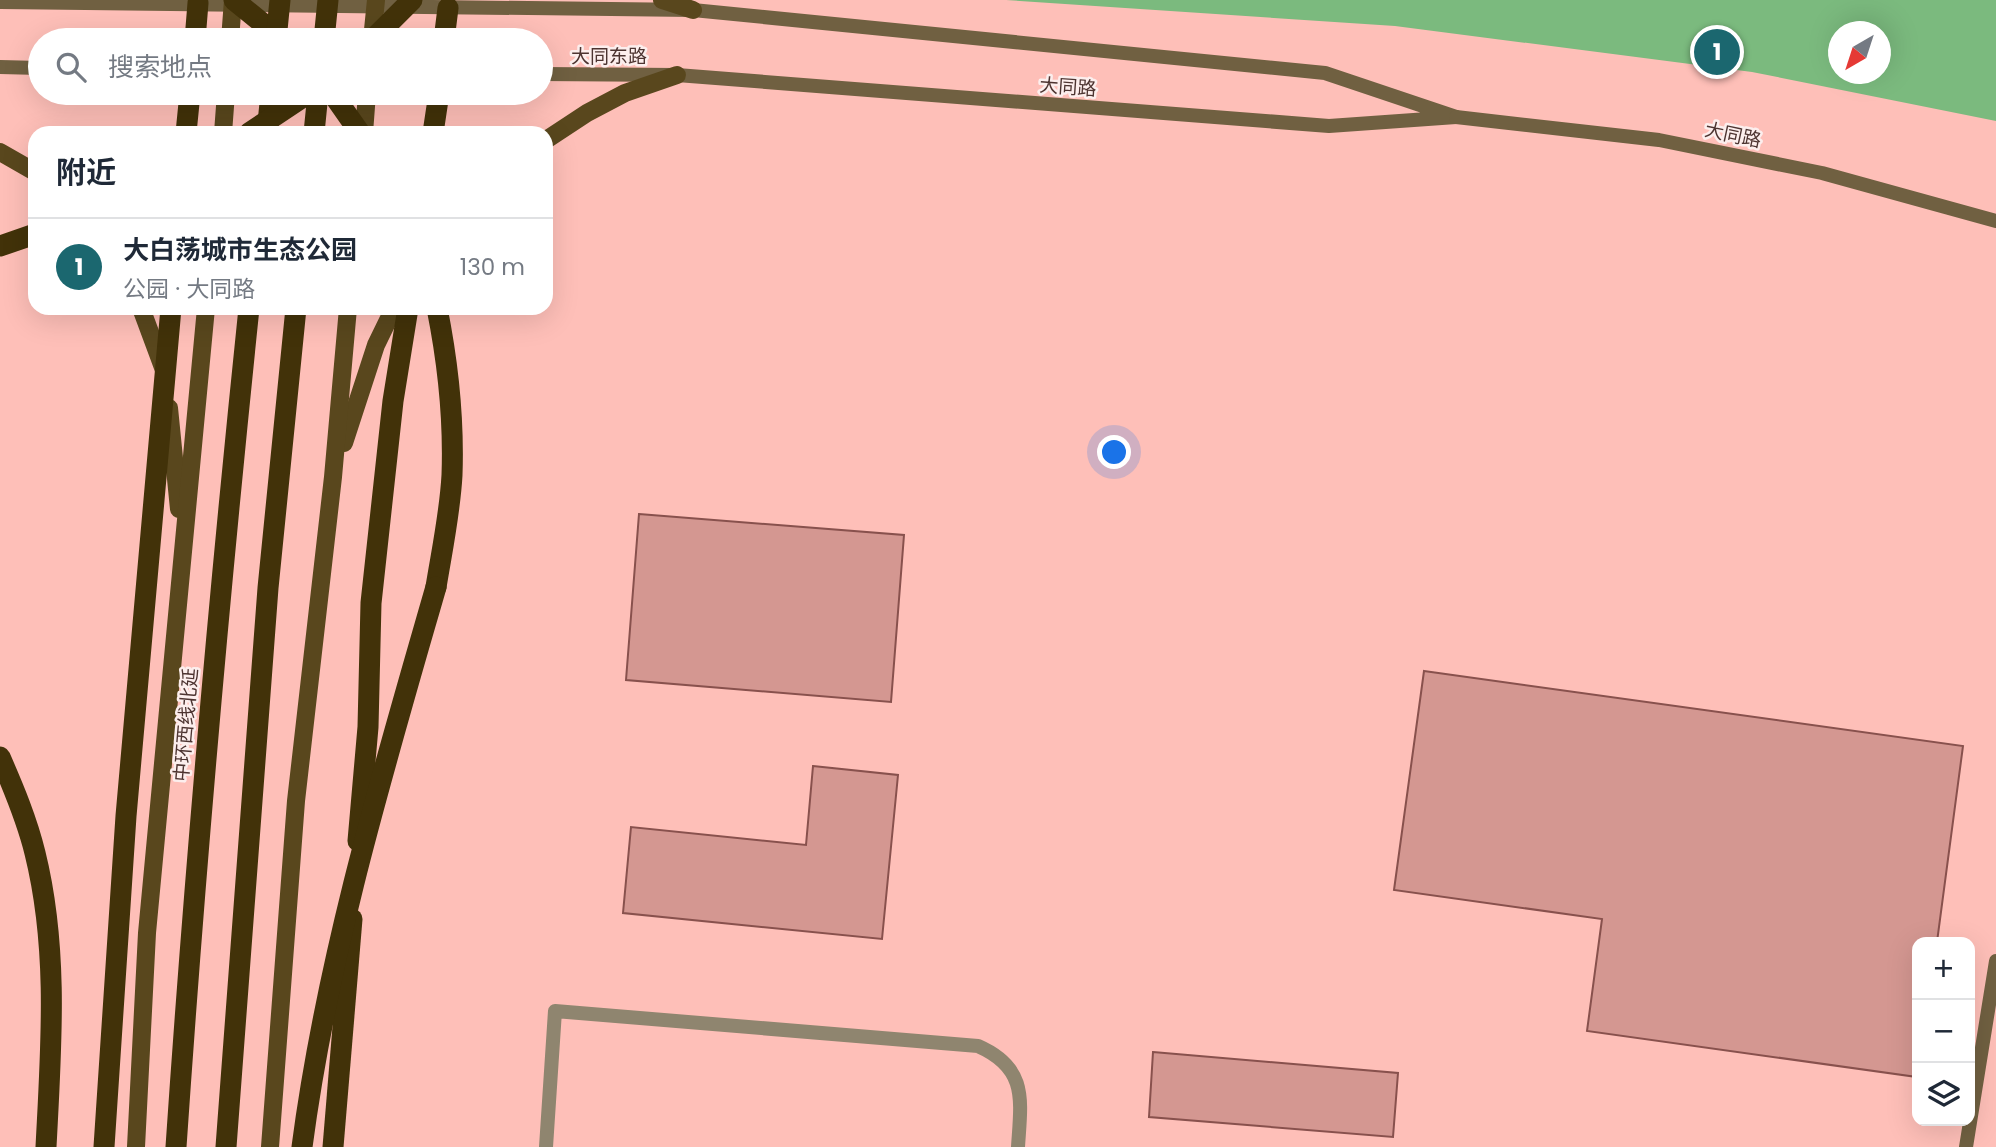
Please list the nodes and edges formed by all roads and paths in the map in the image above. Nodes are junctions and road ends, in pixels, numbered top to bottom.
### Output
1 (280, 0) edge
2 (328, 0) edge
3 (412, 0) edge
4 (662, 0) edge
5 (233, 1) edge
6 (0, 2) edge
7 (198, 3) junction
8 (375, 3) edge
9 (448, 8) junction
10 (693, 10) junction
11 (196, 28) edge
12 (231, 28) edge
13 (268, 28) edge
14 (277, 28) edge
15 (325, 28) edge
16 (373, 28) edge
17 (384, 28) edge
18 (446, 28) edge
19 (0, 67) edge
20 (28, 68) edge
21 (553, 74) edge
22 (677, 75) junction
23 (189, 105) edge
24 (225, 105) edge
25 (270, 105) edge
26 (291, 105) edge
27 (317, 105) edge
28 (341, 105) edge
29 (366, 105) edge
30 (437, 105) edge
31 (1456, 117) junction
32 (187, 126) edge
33 (224, 126) edge
34 (260, 126) edge
35 (268, 126) edge
36 (315, 126) edge
37 (357, 126) edge
38 (363, 126) edge
39 (434, 126) edge
40 (553, 135) edge
41 (0, 152) edge
42 (28, 168) edge
43 (1996, 221) edge
44 (28, 236) edge
45 (0, 246) edge
46 (144, 315) edge
47 (170, 315) edge
48 (205, 315) edge
49 (248, 315) edge
50 (295, 315) edge
51 (347, 315) edge
52 (391, 315) edge
53 (407, 315) edge
54 (438, 315) edge
55 (165, 373) junction
56 (334, 477) junction
57 (183, 548) junction
58 (0, 757) edge
59 (1996, 961) edge
60 (46, 1147) edge
61 (104, 1147) edge
62 (136, 1147) edge
63 (176, 1147) edge
64 (226, 1147) edge
65 (270, 1147) edge
66 (302, 1147) edge
67 (333, 1147) edge
68 (546, 1147) edge
69 (1018, 1147) edge
70 (1966, 1147) edge

1 - 14 highway, bridge
2 - 15 highway, bridge
3 - 17 highway, bridge
4 - 10 main road
5 - 7 main road
5 - 8 main road
5 - 12 main road
5 - 13 highway, bridge
6 - 7 main road
7 - 11 highway
8 - 9 main road
8 - 16 main road
9 - 10 main road
9 - 18 highway
10 - 31 main road, 大同路
19 - 20 main road
21 - 22 main road, 大同东路
22 - 31 main road, 大同路
22 - 40 main road
23 - 32 highway
24 - 33 main road
25 - 35 highway
26 - 34 highway, bridge
27 - 36 highway
28 - 37 highway
29 - 38 main road
30 - 39 highway
31 - 43 main road, 大同路
41 - 42 main road
44 - 45 highway
46 - 55 main road
47 - 55 highway
48 - 57 main road
49 - 63 highway, 中环西线北延
50 - 64 highway
51 - 56 main road
52 - 56 main road
53 - 67 highway
54 - 66 highway, bridge
55 - 57 main road
55 - 61 highway
56 - 65 main road
57 - 62 main road
58 - 60 highway
59 - 70 main road
68 - 69 street

